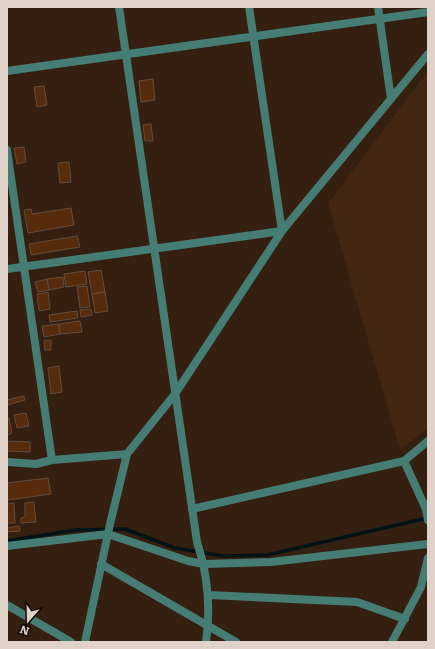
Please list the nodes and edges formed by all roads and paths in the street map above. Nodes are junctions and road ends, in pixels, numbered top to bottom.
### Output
1 (119, 7) edge
2 (249, 7) edge
3 (378, 7) edge
4 (428, 12) edge
5 (380, 19) junction
6 (254, 37) junction
7 (428, 54) edge
8 (126, 55) junction
9 (7, 71) edge
10 (391, 99) junction
11 (7, 150) edge
12 (282, 231) junction
13 (154, 249) junction
14 (24, 267) junction
15 (7, 269) edge
16 (175, 394) junction
17 (428, 441) edge
18 (127, 454) junction
19 (52, 460) junction
20 (404, 461) junction
21 (7, 462) edge
22 (192, 509) junction
23 (428, 520) edge
24 (108, 534) junction
25 (428, 544) edge
26 (7, 546) edge
27 (428, 558) edge
28 (203, 562) junction
29 (101, 564) junction
30 (209, 595) junction
31 (7, 605) edge
32 (405, 619) junction
33 (208, 626) junction
34 (71, 642) edge
35 (85, 642) edge
36 (206, 642) edge
37 (236, 642) edge
38 (392, 642) edge

1 - 8 street
2 - 6 street
3 - 5 street
4 - 5 street
5 - 6 street
5 - 10 street
6 - 8 street
6 - 12 street
7 - 10 street
8 - 9 street
8 - 13 street
10 - 12 street
11 - 14 street
12 - 13 street
12 - 16 street
13 - 14 street
13 - 16 street
14 - 15 street
14 - 19 street
16 - 18 street
16 - 22 street
17 - 20 street
18 - 19 street
18 - 24 street
19 - 21 street
20 - 22 street
20 - 23 street
22 - 28 street
24 - 26 street
24 - 28 street
24 - 29 street
25 - 28 street
27 - 32 street
28 - 30 street
29 - 33 street
29 - 35 street
30 - 32 street
30 - 33 street
31 - 34 street
32 - 38 street
33 - 36 street
33 - 37 street

